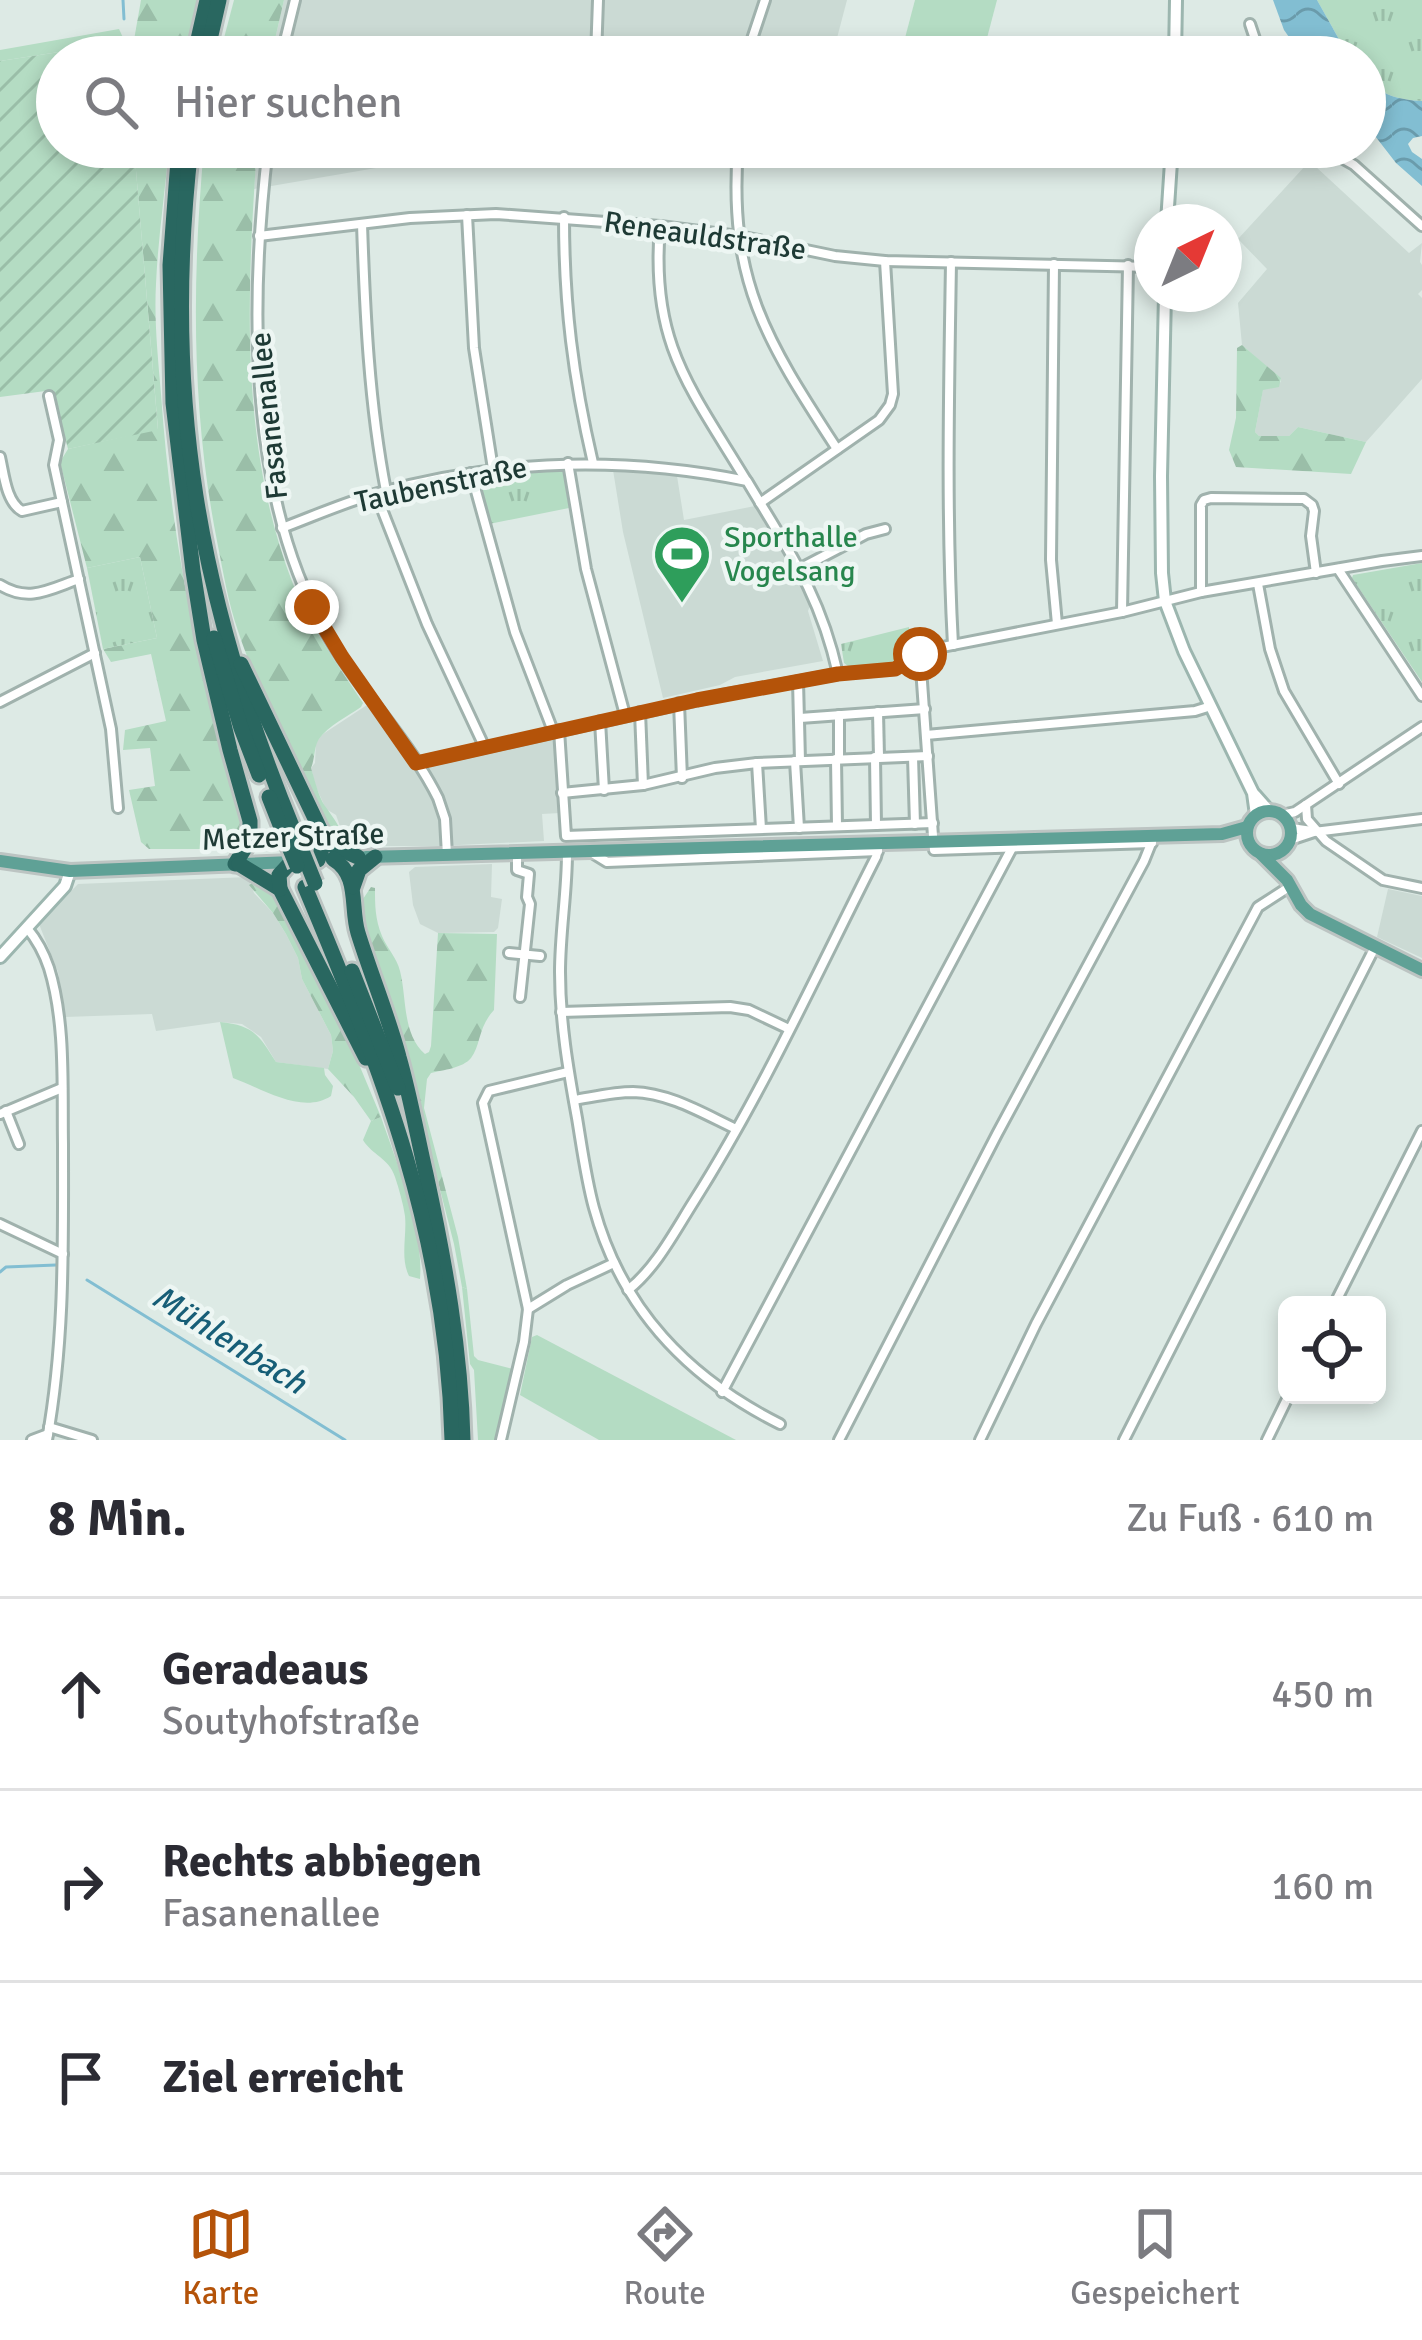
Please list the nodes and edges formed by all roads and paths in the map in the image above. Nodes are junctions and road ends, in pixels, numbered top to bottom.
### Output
1 (206, 0) edge
2 (219, 0) edge
3 (295, 0) edge
4 (598, 0) edge
5 (765, 0) edge
6 (1176, 0) edge
7 (1250, 24) dead end
8 (198, 36) edge
9 (211, 36) edge
10 (286, 36) edge
11 (597, 36) edge
12 (753, 36) edge
13 (1175, 36) edge
14 (1254, 36) edge
15 (177, 168) edge
16 (189, 168) edge
17 (266, 168) edge
18 (737, 168) edge
19 (1171, 168) edge
20 (1357, 168) edge
21 (1168, 204) edge
22 (467, 215) junction
23 (565, 217) junction
24 (362, 224) junction
25 (660, 226) junction
26 (1422, 226) edge
27 (259, 236) junction
28 (739, 236) junction
29 (885, 261) junction
30 (951, 262) junction
31 (1054, 264) junction
32 (1128, 266) junction
33 (1134, 266) edge
34 (1165, 312) edge
35 (49, 396) dead end
36 (837, 449) junction
37 (728, 451) junction
38 (0, 457) edge
39 (568, 463) junction
40 (593, 463) junction
41 (493, 469) junction
42 (471, 473) junction
43 (710, 474) junction
44 (747, 481) junction
45 (381, 492) junction
46 (62, 502) junction
47 (760, 502) junction
48 (188, 524) junction
49 (282, 528) junction
50 (885, 529) dead end
51 (1422, 556) edge
52 (801, 568) junction
53 (1338, 569) junction
54 (208, 571) junction
55 (1316, 573) junction
56 (79, 579) junction
57 (1258, 584) junction
58 (0, 585) edge
59 (1201, 592) junction
60 (1165, 601) junction
61 (1122, 612) junction
62 (1057, 624) junction
63 (953, 644) junction
64 (95, 653) junction
65 (920, 654) junction
66 (838, 674) junction
67 (798, 681) junction
68 (1422, 696) edge
69 (0, 701) edge
70 (680, 704) junction
71 (1213, 706) junction
72 (925, 709) junction
73 (640, 712) junction
74 (878, 712) junction
75 (625, 715) junction
76 (838, 716) junction
77 (800, 718) junction
78 (600, 721) junction
79 (1422, 727) edge
80 (556, 730) junction
81 (926, 735) junction
82 (484, 746) junction
83 (928, 756) junction
84 (877, 757) junction
85 (913, 757) junction
86 (837, 759) junction
87 (798, 761) junction
88 (416, 763) junction
89 (757, 763) junction
90 (682, 778) junction
91 (1339, 784) junction
92 (643, 785) junction
93 (604, 790) junction
94 (562, 793) junction
95 (1306, 805) junction
96 (118, 808) dead end
97 (1422, 819) edge
98 (933, 823) junction
99 (915, 824) junction
100 (876, 825) junction
101 (837, 826) junction
102 (799, 828) junction
103 (1279, 828) junction
104 (761, 829) junction
105 (321, 831) junction
106 (1316, 832) junction
107 (289, 833) junction
108 (1222, 834) junction
109 (1153, 839) junction
110 (250, 840) junction
111 (933, 840) junction
112 (1013, 844) junction
113 (879, 847) junction
114 (567, 853) junction
115 (518, 854) junction
116 (1261, 855) junction
117 (447, 856) junction
118 (367, 857) junction
119 (325, 859) junction
120 (0, 861) edge
121 (291, 862) junction
122 (237, 864) junction
123 (259, 864) junction
124 (70, 871) junction
125 (1289, 883) junction
126 (310, 885) junction
127 (352, 887) junction
128 (1422, 888) edge
129 (280, 889) junction
130 (27, 928) junction
131 (1376, 946) junction
132 (508, 952) dead end
133 (524, 954) junction
134 (539, 956) dead end
135 (0, 957) edge
136 (1422, 970) edge
137 (520, 997) dead end
138 (561, 1012) junction
139 (789, 1029) junction
140 (568, 1072) junction
141 (62, 1088) junction
142 (574, 1100) junction
143 (2, 1112) edge
144 (736, 1129) junction
145 (1422, 1131) edge
146 (19, 1144) dead end
147 (406, 1148) junction
148 (429, 1189) junction
149 (0, 1224) edge
150 (63, 1254) junction
151 (614, 1263) junction
152 (628, 1290) junction
153 (1339, 1296) edge
154 (528, 1310) junction
155 (722, 1392) junction
156 (1284, 1404) edge
157 (780, 1424) dead end
158 (48, 1434) edge
159 (32, 1440) edge
160 (92, 1440) edge
161 (452, 1440) edge
162 (463, 1440) edge
163 (501, 1440) edge
164 (839, 1440) edge
165 (980, 1440) edge
166 (1124, 1440) edge
167 (1267, 1440) edge

1 - 8 highway
2 - 9 highway
3 - 10 street
4 - 11 street
5 - 12 street
6 - 13 main road
7 - 14 street
15 - 48 highway
16 - 54 highway
17 - 27 street, Fasanenallee
18 - 28 street
19 - 21 main road
20 - 26 street
22 - 23 street, Reneauldstraße
22 - 24 street, Reneauldstraße
22 - 41 street
23 - 25 street, Reneauldstraße
23 - 40 street
24 - 27 street, Reneauldstraße
24 - 45 street
25 - 28 street, Reneauldstraße
25 - 37 street
27 - 49 street, Fasanenallee
28 - 29 street, Reneauldstraße
28 - 36 street
29 - 30 street, Reneauldstraße
29 - 36 street
30 - 31 street, Reneauldstraße
30 - 63 street
31 - 32 street, Reneauldstraße
31 - 62 street
32 - 33 street, Reneauldstraße
32 - 61 street
34 - 60 main road
35 - 46 street
36 - 47 street
37 - 43 street
37 - 44 street
38 - 46 street
39 - 40 street, Taubenstraße
39 - 41 street, Taubenstraße
39 - 75 street
40 - 43 street, Taubenstraße
41 - 42 street, Taubenstraße
42 - 45 street, Taubenstraße
42 - 80 street
43 - 44 street, Taubenstraße
44 - 47 street
45 - 49 street, Taubenstraße
45 - 82 street
46 - 56 street
47 - 52 street
48 - 107 highway
48 - 110 highway
49 - 88 street, Fasanenallee
50 - 52 street
51 - 53 street
52 - 66 street
53 - 55 street
53 - 68 street
54 - 105 highway
54 - 107 highway
55 - 57 street
55 - 59 street
56 - 58 street
56 - 64 street
57 - 59 street
57 - 91 street
59 - 60 street
60 - 61 street
60 - 71 main road
61 - 62 street
62 - 63 street
63 - 65 street
64 - 69 street
64 - 96 street
65 - 66 street
65 - 72 street
66 - 67 street
67 - 70 street
67 - 77 street
70 - 73 street
70 - 90 street
71 - 81 street
71 - 103 main road
72 - 74 street
72 - 81 street
73 - 75 street
73 - 92 street
74 - 76 street
74 - 84 street
75 - 78 street
76 - 77 street
76 - 86 street
77 - 87 street
78 - 80 street
78 - 93 street
79 - 91 street
80 - 82 street
80 - 94 street
81 - 83 street
82 - 88 street
83 - 85 street
83 - 98 street
84 - 85 street
84 - 86 street
84 - 100 street
85 - 99 street
86 - 87 street
86 - 101 street
87 - 89 street
87 - 102 street
88 - 117 street, Fasanenallee
89 - 90 street
89 - 104 street
90 - 92 street
91 - 95 street
92 - 93 street
93 - 94 street
94 - 104 street
95 - 103 street
95 - 106 street
97 - 106 street
98 - 99 street
98 - 111 street
99 - 100 street
100 - 101 street
101 - 102 street
102 - 104 street
103 - 106 street
103 - 108 main road, Metzer Straße
103 - 116 main road
103 - 116 main road
103 - 125 main road
105 - 118 highway
105 - 119 highway
106 - 128 street
107 - 126 highway, bridge
108 - 109 main road, Metzer Straße
108 - 116 main road, Metzer Straße
109 - 112 main road, Metzer Straße
109 - 164 street
110 - 122 highway
110 - 123 highway
111 - 112 main road, Metzer Straße
111 - 113 main road, Metzer Straße
112 - 155 street
113 - 114 main road, Metzer Straße
113 - 139 street
114 - 115 main road, Metzer Straße
114 - 138 street
115 - 117 main road, Metzer Straße
115 - 133 street
116 - 125 main road
117 - 118 main road, Metzer Straße
118 - 119 main road, Metzer Straße
118 - 127 highway
119 - 121 main road, Metzer Straße
119 - 127 highway
120 - 124 main road, Metzer Straße
121 - 123 main road, Metzer Straße
121 - 129 highway
122 - 123 main road, Metzer Straße
122 - 124 main road, Metzer Straße
122 - 129 highway
124 - 130 main road
125 - 131 main road
125 - 165 street
126 - 147 highway
126 - 148 highway
127 - 148 highway
129 - 147 highway
130 - 135 main road
130 - 141 street
131 - 136 main road
131 - 166 street
132 - 133 street
133 - 134 street
133 - 137 street
138 - 139 street
138 - 140 street
139 - 144 street
140 - 142 street
140 - 154 street
141 - 143 street
141 - 150 street
142 - 144 street
142 - 151 street
143 - 146 street
144 - 152 street
145 - 153 street
147 - 161 highway
148 - 162 highway
149 - 150 street
150 - 158 street
151 - 152 street
151 - 154 street
152 - 155 street
154 - 163 street
155 - 157 street
156 - 167 street
158 - 159 street
158 - 160 street

